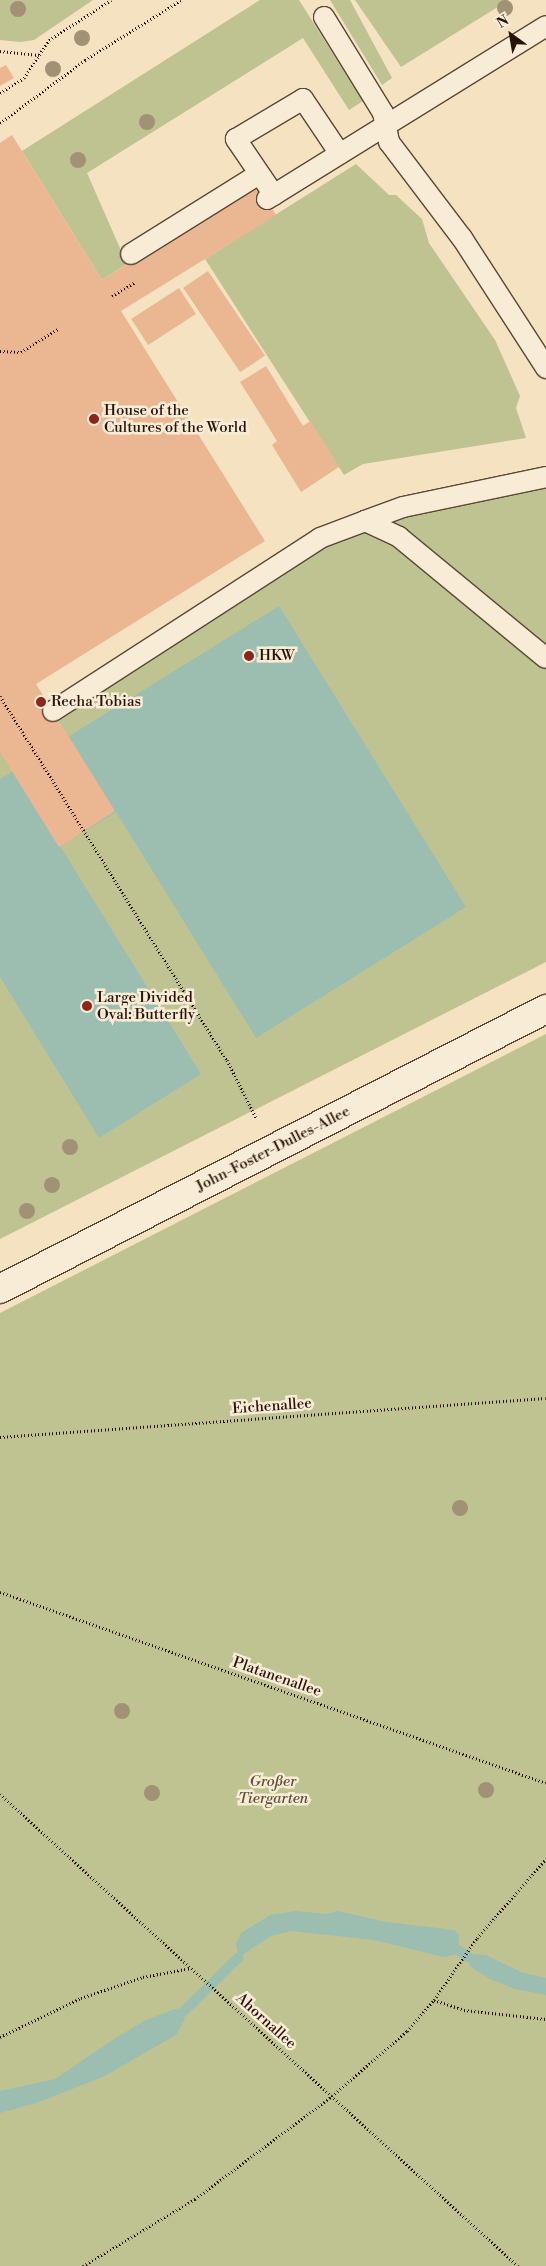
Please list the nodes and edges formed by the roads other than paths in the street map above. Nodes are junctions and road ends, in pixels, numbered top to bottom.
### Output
1 (324, 17) dead end
2 (546, 26) edge
3 (386, 127) junction
4 (340, 154) junction
5 (259, 174) junction
6 (131, 254) dead end
7 (546, 368) edge
8 (546, 477) edge
9 (365, 521) junction
10 (546, 658) edge
11 (53, 711) dead end
12 (546, 1009) edge
13 (0, 1289) edge

1 - 3 lane
2 - 3 lane
3 - 4 lane
3 - 7 lane
4 - 5 lane
4 - 5 lane
5 - 6 lane
8 - 9 lane
9 - 10 lane
9 - 11 lane
12 - 13 street, John-Foster-Dulles-Allee

